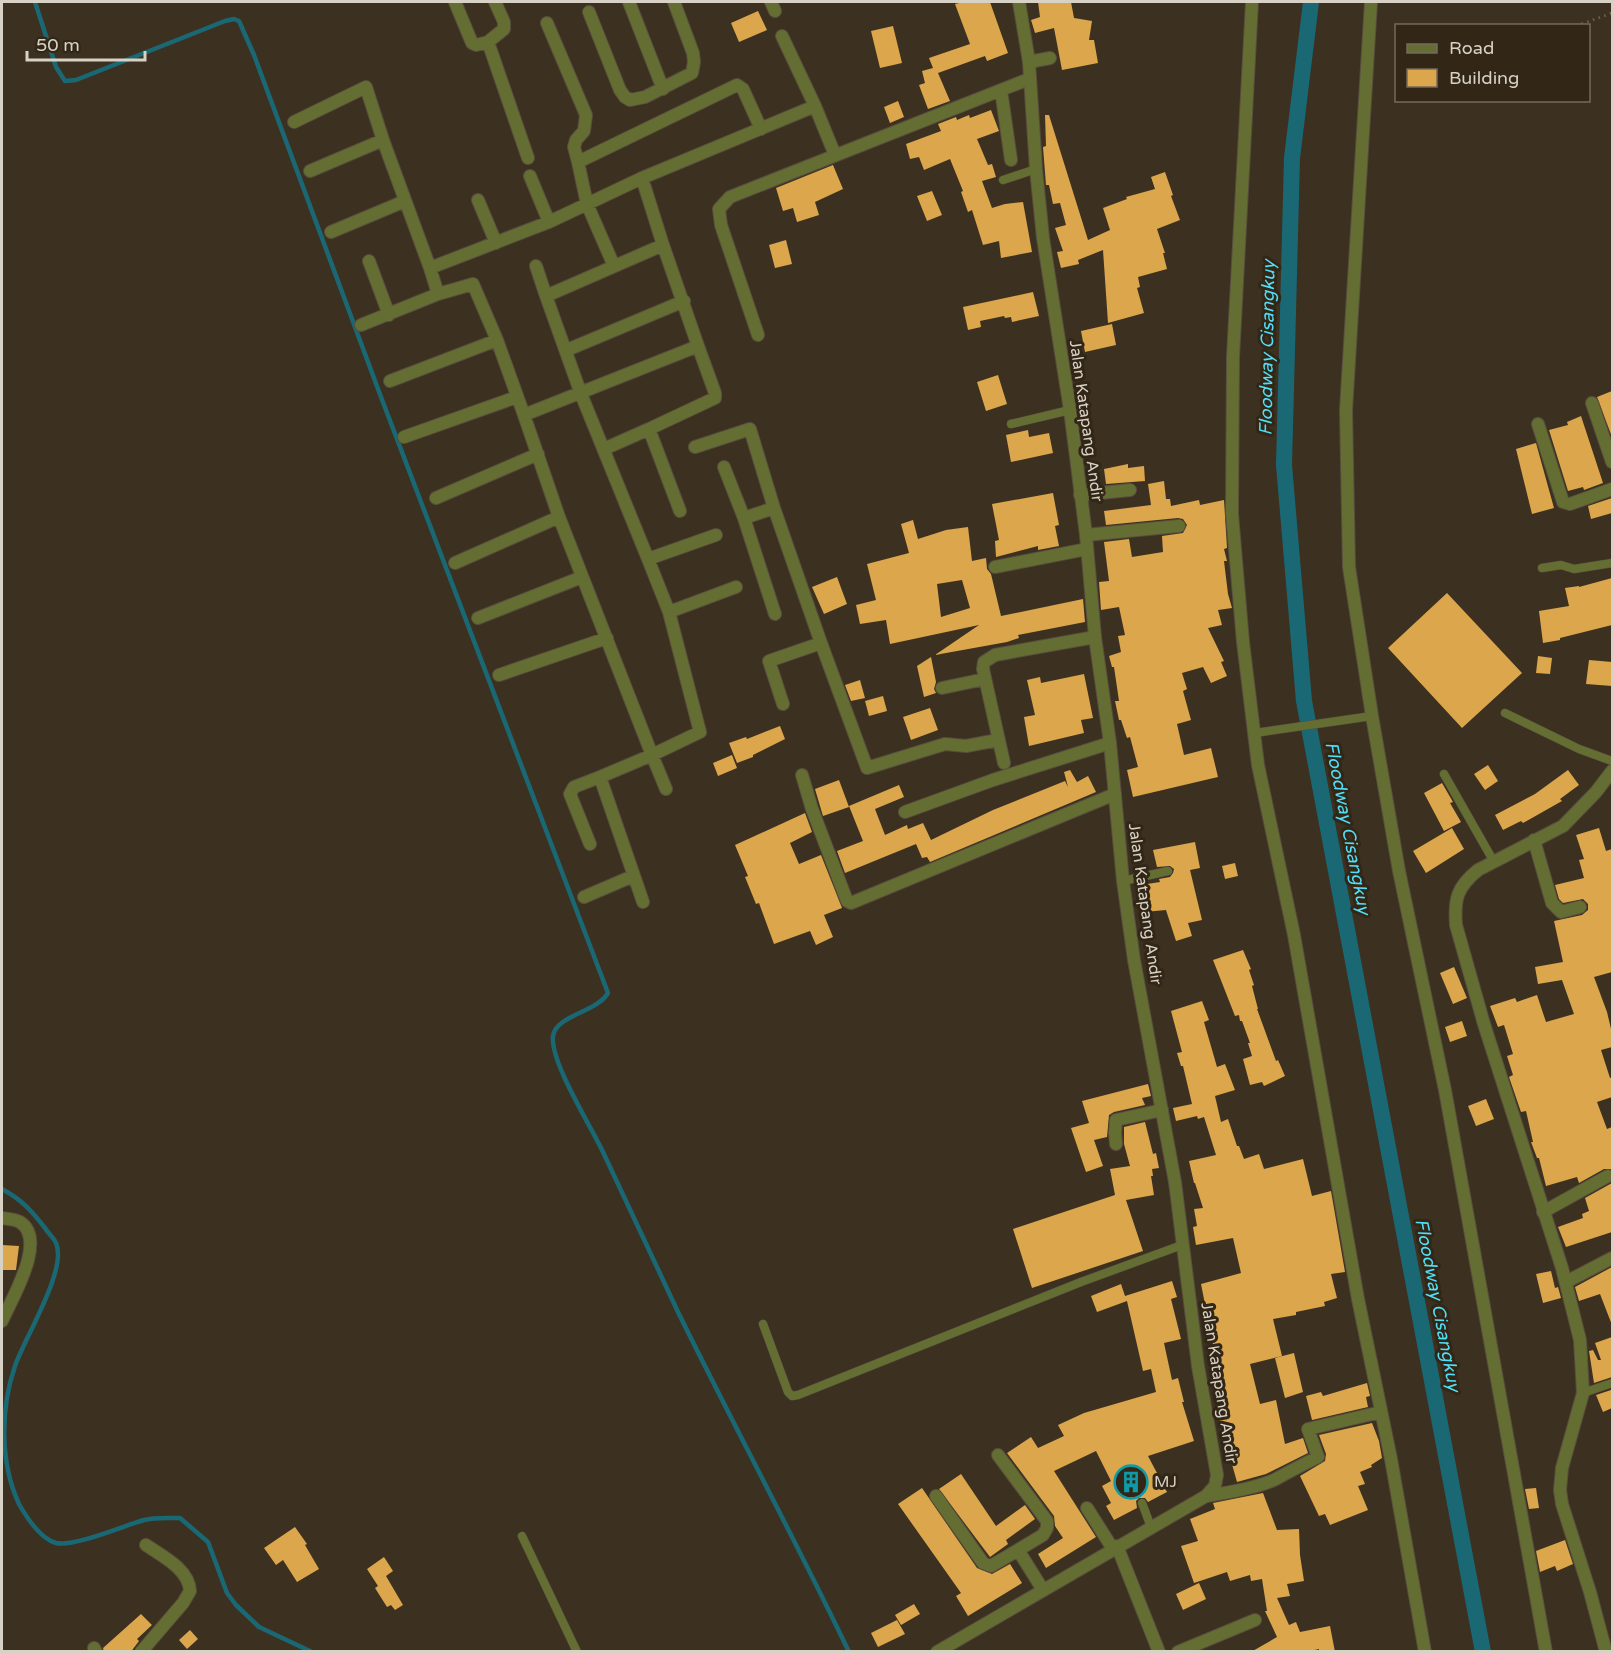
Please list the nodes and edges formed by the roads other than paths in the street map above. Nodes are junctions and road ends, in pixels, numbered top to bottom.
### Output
1 (455, 2) edge
2 (495, 2) edge
3 (629, 2) edge
4 (674, 2) edge
5 (1019, 2) edge
6 (1252, 2) edge
7 (1371, 2) edge
8 (590, 12) dead end
9 (547, 23) dead end
10 (782, 36) dead end
11 (488, 42) junction
12 (1050, 58) dead end
13 (1029, 62) junction
14 (1029, 79) junction
15 (663, 88) junction
16 (1001, 90) junction
17 (815, 106) junction
18 (294, 122) dead end
19 (761, 129) junction
20 (382, 140) junction
21 (835, 155) junction
22 (528, 158) dead end
23 (1011, 160) dead end
24 (578, 162) junction
25 (1036, 169) junction
26 (310, 171) dead end
27 (530, 176) dead end
28 (642, 178) junction
29 (1003, 180) dead end
30 (478, 200) dead end
31 (405, 201) junction
32 (587, 204) junction
33 (549, 222) junction
34 (331, 232) dead end
35 (496, 243) junction
36 (663, 245) junction
37 (369, 261) dead end
38 (536, 266) dead end
39 (614, 266) junction
40 (430, 268) junction
41 (438, 294) junction
42 (546, 296) junction
43 (684, 301) junction
44 (388, 315) junction
45 (362, 325) dead end
46 (758, 335) dead end
47 (497, 340) junction
48 (699, 346) junction
49 (567, 350) junction
50 (390, 381) dead end
51 (581, 394) junction
52 (517, 397) junction
53 (1592, 403) dead end
54 (1070, 410) junction
55 (524, 415) junction
56 (1011, 424) dead end
57 (1538, 424) dead end
58 (649, 429) junction
59 (404, 437) dead end
60 (695, 447) dead end
61 (604, 449) junction
62 (538, 454) junction
63 (1612, 462) edge
64 (724, 466) dead end
65 (1612, 489) edge
66 (1130, 490) dead end
67 (1080, 495) junction
68 (436, 498) dead end
69 (774, 508) junction
70 (680, 511) dead end
71 (559, 517) junction
72 (744, 518) junction
73 (1179, 526) dead end
74 (716, 535) dead end
75 (1086, 535) junction
76 (1087, 549) junction
77 (648, 559) junction
78 (455, 563) dead end
79 (1612, 563) edge
80 (995, 567) dead end
81 (1542, 568) dead end
82 (582, 577) junction
83 (736, 587) dead end
84 (669, 612) junction
85 (775, 614) dead end
86 (478, 618) dead end
87 (1095, 637) junction
88 (607, 638) junction
89 (821, 644) junction
90 (498, 675) dead end
91 (985, 679) junction
92 (942, 688) dead end
93 (783, 704) dead end
94 (1505, 713) dead end
95 (1372, 716) junction
96 (1255, 733) junction
97 (998, 740) junction
98 (1110, 743) junction
99 (652, 755) junction
100 (1612, 761) edge
101 (1004, 764) dead end
102 (1612, 771) edge
103 (1444, 774) dead end
104 (802, 775) dead end
105 (600, 777) junction
106 (666, 789) dead end
107 (1114, 794) junction
108 (905, 812) dead end
109 (1534, 840) junction
110 (590, 844) dead end
111 (1494, 862) junction
112 (1168, 871) dead end
113 (633, 876) junction
114 (1124, 881) junction
115 (584, 897) dead end
116 (644, 902) dead end
117 (1580, 907) dead end
118 (1161, 1110) junction
119 (1116, 1144) dead end
120 (1608, 1176) dead end
121 (1543, 1212) junction
122 (2, 1218) edge
123 (1182, 1245) junction
124 (1612, 1258) edge
125 (1566, 1282) junction
126 (2, 1321) edge
127 (763, 1324) dead end
128 (1612, 1383) edge
129 (1583, 1393) junction
130 (1382, 1412) junction
131 (998, 1455) dead end
132 (936, 1496) dead end
133 (1206, 1496) junction
134 (1142, 1503) dead end
135 (1088, 1508) dead end
136 (1151, 1527) junction
137 (522, 1536) dead end
138 (146, 1545) dead end
139 (1115, 1548) junction
140 (1018, 1550) junction
141 (1043, 1590) junction
142 (1255, 1620) dead end
143 (141, 1652) edge
144 (577, 1652) edge
145 (937, 1652) edge
146 (1159, 1652) edge
147 (1178, 1652) edge
148 (1425, 1652) edge
149 (1546, 1652) edge
150 (1606, 1652) edge

1 - 11 street
2 - 11 street
3 - 15 street
4 - 15 street
5 - 13 street, Jalan Katapang Andir
6 - 96 street
7 - 95 street
8 - 15 street
9 - 24 street
10 - 17 street
11 - 22 street
12 - 13 street
13 - 14 street, Jalan Katapang Andir
14 - 16 street
14 - 25 street, Jalan Katapang Andir
16 - 21 street
16 - 23 street
17 - 19 street
17 - 21 street
18 - 20 street
19 - 24 street
19 - 28 street
20 - 26 street
20 - 31 street
21 - 46 street
24 - 32 street
25 - 29 lane
25 - 54 street, Jalan Katapang Andir
27 - 33 street
28 - 32 street
28 - 36 street
30 - 35 street
31 - 34 street
31 - 40 street
32 - 33 street
32 - 39 street
33 - 35 street
35 - 40 street
36 - 39 street
36 - 43 street
37 - 44 street
38 - 42 street
39 - 42 street
40 - 41 street
41 - 44 street
41 - 47 street
42 - 49 street
43 - 48 street
43 - 49 street
44 - 45 street
47 - 50 street
47 - 52 street
48 - 51 street
48 - 58 street
49 - 51 street
51 - 55 street
51 - 61 street
52 - 55 street
52 - 59 street
53 - 63 street
54 - 56 lane
54 - 67 street, Jalan Katapang Andir
55 - 62 street
57 - 65 street
58 - 61 street
58 - 70 street
60 - 69 street
61 - 77 street
62 - 68 street
62 - 71 street
64 - 72 street
66 - 67 street
67 - 75 street, Jalan Katapang Andir
69 - 72 street
69 - 89 street
71 - 78 street
71 - 82 street
72 - 85 street
73 - 75 street
74 - 77 street
75 - 76 street, Jalan Katapang Andir
76 - 80 street
76 - 87 street, Jalan Katapang Andir
77 - 84 street
79 - 81 lane
82 - 86 street
82 - 88 street
83 - 84 street
84 - 99 street
87 - 91 street
87 - 98 street, Jalan Katapang Andir
88 - 90 street
88 - 99 street
89 - 93 street
89 - 97 street
91 - 92 street
91 - 97 street
94 - 100 lane
95 - 96 lane
95 - 149 street
96 - 130 street
97 - 101 street
98 - 107 street, Jalan Katapang Andir
98 - 108 street
99 - 105 street
99 - 106 street
102 - 109 street
103 - 111 lane
104 - 107 street
105 - 110 street
105 - 113 street
107 - 114 street, Jalan Katapang Andir
109 - 111 street
109 - 117 street
111 - 121 street
112 - 114 lane
113 - 115 street
113 - 116 street
114 - 118 street, Jalan Katapang Andir
118 - 119 street
118 - 123 street, Jalan Katapang Andir
120 - 121 street
121 - 125 street
122 - 126 street
123 - 127 lane
123 - 133 street, Jalan Katapang Andir
124 - 125 street
125 - 129 street
128 - 129 lane
129 - 150 street
130 - 133 street
130 - 148 street
131 - 140 street
132 - 140 street
133 - 136 street
134 - 136 lane
135 - 139 street
136 - 139 street
137 - 144 lane
138 - 143 street
139 - 141 street
139 - 146 street
140 - 141 street
141 - 145 street
142 - 147 street

